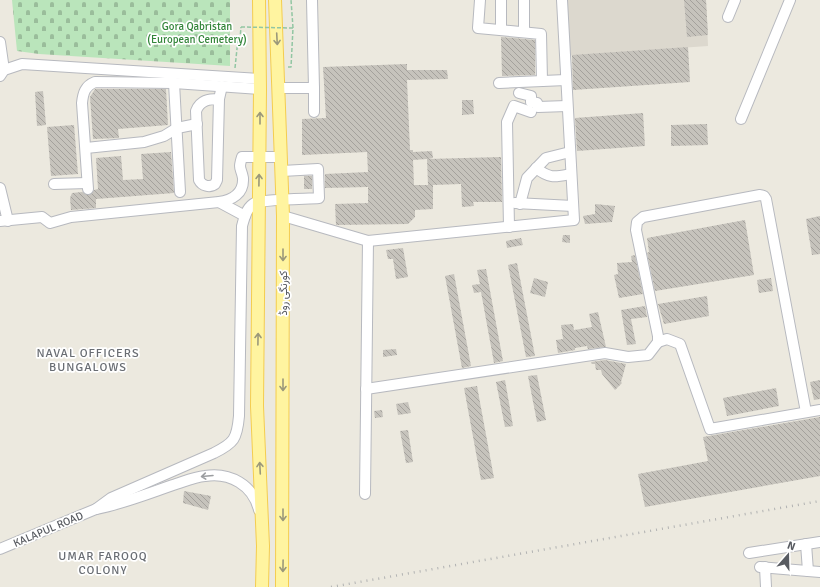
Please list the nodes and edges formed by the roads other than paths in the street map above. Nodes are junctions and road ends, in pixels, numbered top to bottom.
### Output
1 (259, 0) edge
2 (275, 0) edge
3 (312, 0) edge
4 (480, 0) edge
5 (501, 0) edge
6 (524, 0) edge
7 (562, 0) edge
8 (735, 0) edge
9 (790, 0) edge
10 (728, 17) dead end
11 (501, 30) junction
12 (524, 32) junction
13 (0, 42) edge
14 (2, 73) edge
15 (566, 80) junction
16 (542, 81) junction
17 (174, 83) junction
18 (499, 83) dead end
19 (260, 84) junction
20 (222, 86) junction
21 (279, 88) junction
22 (314, 88) junction
23 (519, 93) dead end
24 (219, 99) junction
25 (568, 106) junction
26 (314, 112) dead end
27 (531, 112) dead end
28 (741, 119) dead end
29 (197, 124) junction
30 (177, 128) junction
31 (86, 148) junction
32 (570, 152) junction
33 (260, 157) junction
34 (281, 157) junction
35 (536, 168) junction
36 (282, 171) junction
37 (571, 174) junction
38 (54, 184) dead end
39 (0, 188) edge
40 (180, 192) dead end
41 (282, 200) junction
42 (219, 202) junction
43 (259, 202) junction
44 (509, 203) junction
45 (520, 204) junction
46 (573, 206) junction
47 (245, 216) junction
48 (283, 216) junction
49 (4, 221) edge
50 (509, 227) junction
51 (368, 241) junction
52 (658, 342) junction
53 (366, 389) junction
54 (820, 410) edge
55 (806, 412) junction
56 (365, 494) dead end
57 (96, 509) junction
58 (262, 521) junction
59 (820, 542) edge
60 (806, 544) junction
61 (0, 549) edge
62 (749, 553) dead end
63 (808, 572) junction
64 (820, 572) edge
65 (262, 587) edge
66 (282, 587) edge
67 (766, 587) edge

1 - 19 main road
2 -> 21 main road, کورنگی روڈ
3 - 22 street
4 - 11 street
5 - 11 street
6 - 12 street
7 - 15 street
8 - 10 street
9 - 28 street
11 - 12 street
12 - 16 street
13 - 14 street
14 - 19 street
15 - 16 street
15 - 25 street
16 - 18 street
17 - 20 street
17 - 30 street
17 - 31 street
19 - 20 street
33 -> 19 main road
20 - 24 street
21 - 22 street
21 - 34 main road, کورنگی روڈ
22 - 26 street
23 - 25 street
24 - 29 street
24 - 29 street
25 - 32 street
27 - 44 street
29 - 30 street
30 - 31 street
30 - 40 street
31 - 38 street
32 - 35 street
32 - 37 street
33 - 34 street
33 - 42 street
43 -> 33 main road
34 - 36 main road, کورنگی روڈ
35 - 37 street
35 - 45 street
36 - 41 main road, کورنگی روڈ
36 - 41 street
37 - 46 street
39 - 49 street
41 - 43 street
41 - 48 main road, کورنگی روڈ
42 - 47 street
42 - 49 street
43 - 47 street
58 -> 43 main road
44 - 45 street
44 - 50 street
45 - 46 street
46 - 50 street
47 - 57 street
48 - 51 street
48 -> 66 main road, کورنگی روڈ
50 - 51 street
51 - 53 street
52 - 53 street
52 - 55 street
52 - 55 street
53 - 56 street
54 - 55 street
58 -> 57 street
57 - 61 street, KALAPUL ROAD
58 - 65 main road
59 - 60 street
60 - 62 street
60 - 63 street
63 - 64 street
63 - 67 street

